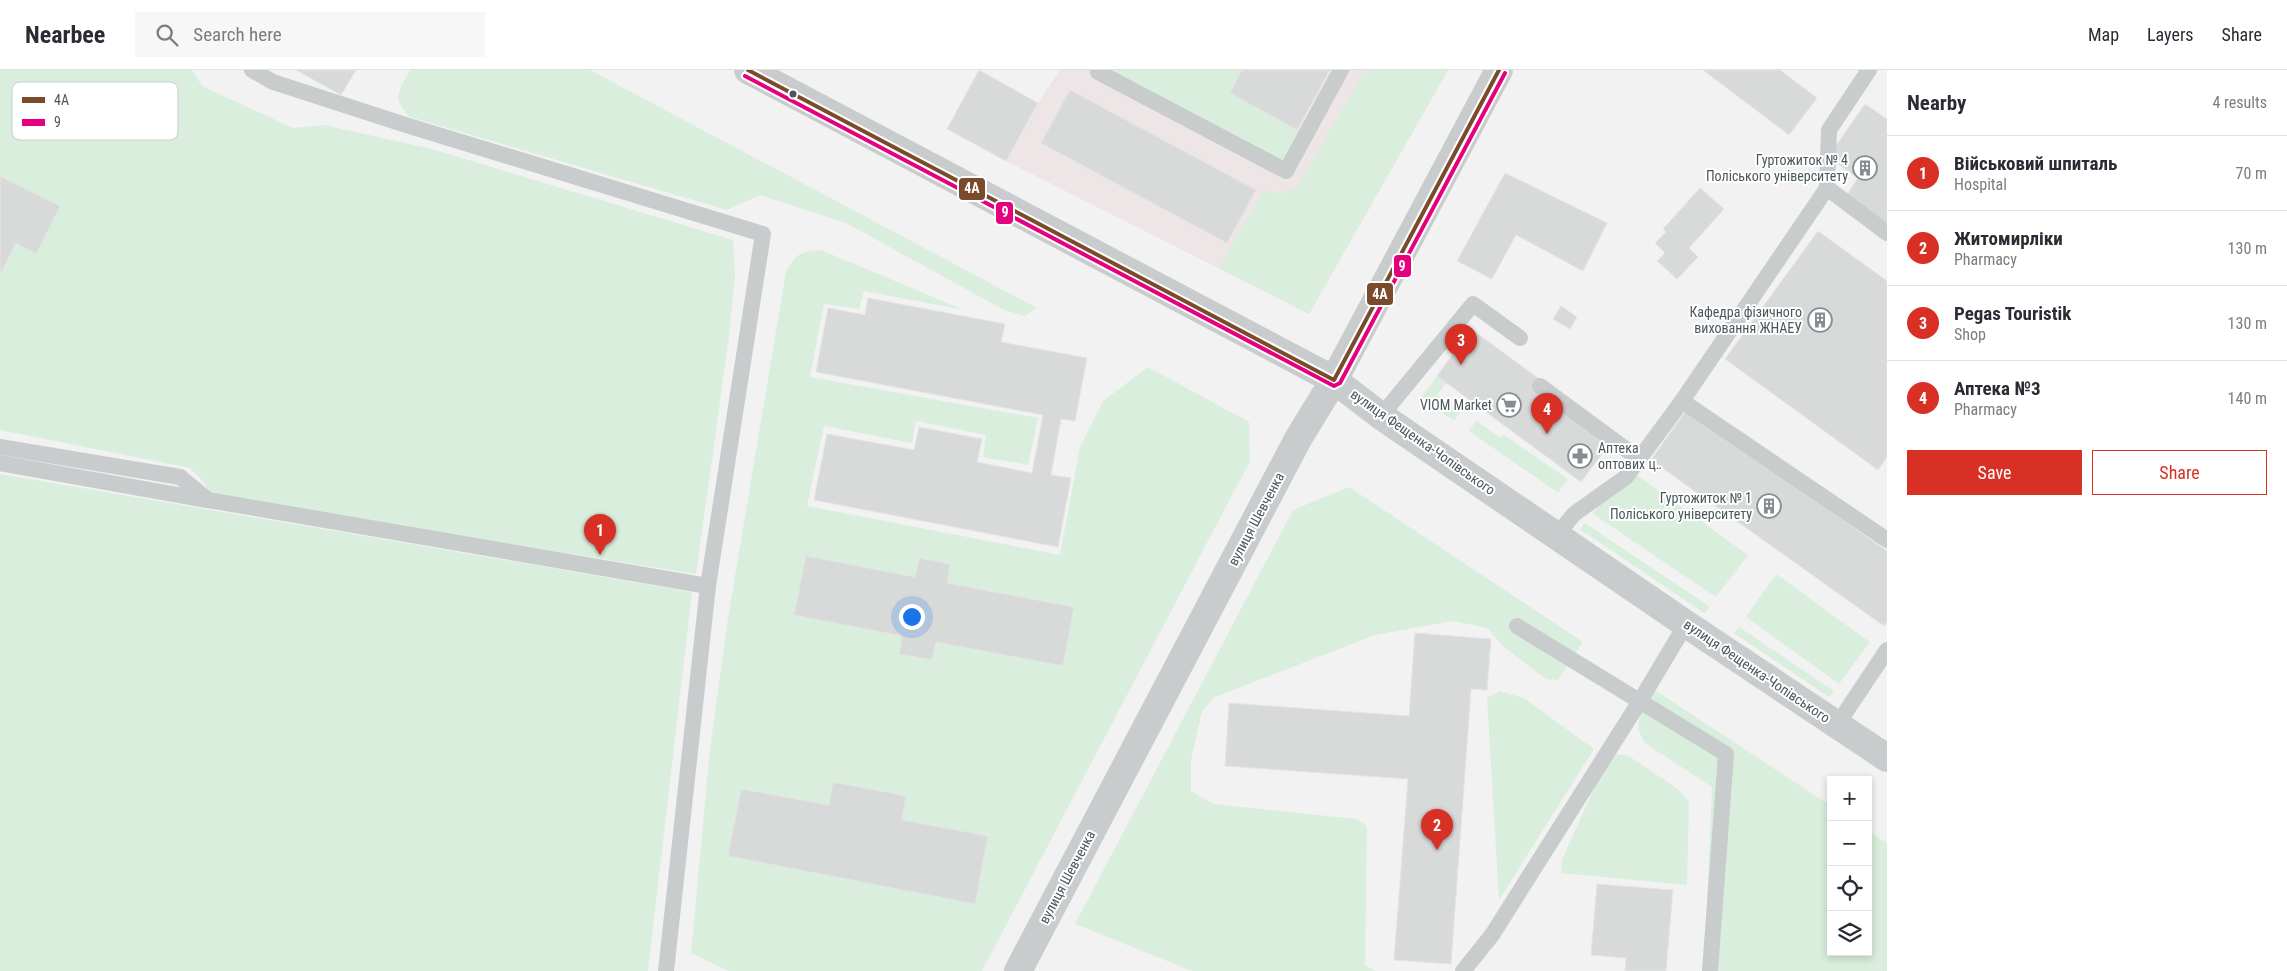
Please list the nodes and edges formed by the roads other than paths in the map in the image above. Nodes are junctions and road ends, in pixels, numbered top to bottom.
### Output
1 (252, 70) edge
2 (748, 70) edge
3 (1099, 70) edge
4 (1341, 70) edge
5 (1499, 70) edge
6 (1869, 70) edge
7 (1827, 188) junction
8 (1887, 233) edge
9 (1520, 338) dead end
10 (1334, 380) junction
11 (1540, 386) dead end
12 (1682, 401) junction
13 (1381, 416) junction
14 (0, 448) edge
15 (1639, 459) junction
16 (0, 463) edge
17 (208, 500) junction
18 (1557, 535) junction
19 (1887, 540) edge
20 (708, 586) junction
21 (1686, 624) junction
22 (1517, 626) dead end
23 (1887, 650) edge
24 (1640, 701) junction
25 (1837, 724) junction
26 (1887, 758) edge
27 (666, 971) edge
28 (1018, 971) edge
29 (1463, 971) edge
30 (1710, 971) edge

1 - 20 lane
2 - 10 street, вулиця Фещенка-Чопівського
3 - 4 lane
5 - 10 street, вулиця Шевченка
6 - 7 lane
7 - 8 lane
7 - 12 lane
9 - 13 lane
10 - 13 street, вулиця Фещенка-Чопівського
10 - 28 street, вулиця Шевченка
11 - 15 lane
12 - 15 lane
12 - 19 lane
13 - 18 street, вулиця Фещенка-Чопівського
14 - 17 lane
15 - 18 lane
16 - 17 lane
17 - 20 lane
18 - 21 street, вулиця Фещенка-Чопівського
20 - 27 lane
21 - 24 lane
21 - 25 street, вулиця Фещенка-Чопівського
22 - 24 lane
23 - 25 lane
24 - 29 lane
24 - 30 lane
25 - 26 street, вулиця Фещенка-Чопівського

